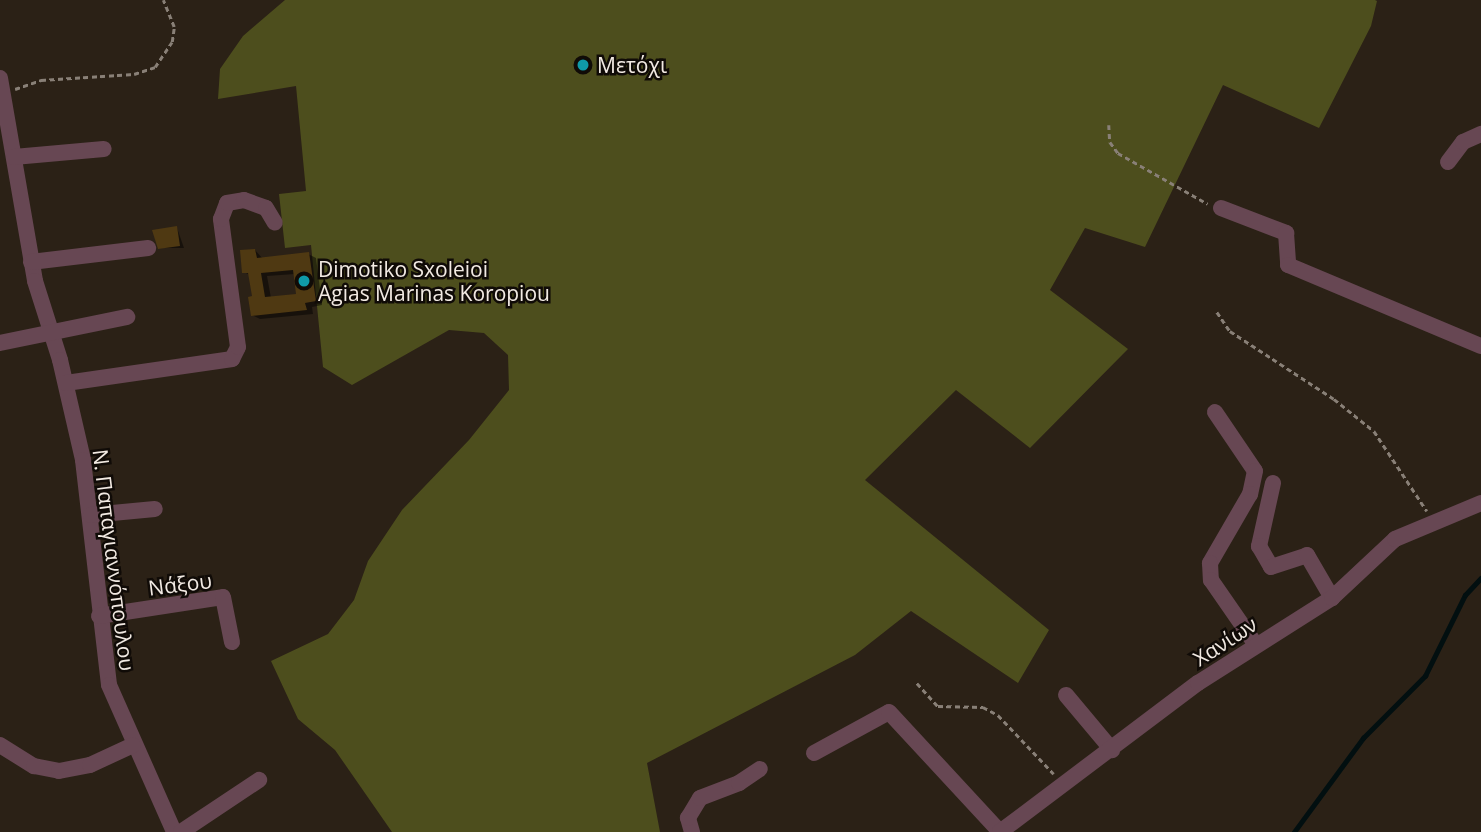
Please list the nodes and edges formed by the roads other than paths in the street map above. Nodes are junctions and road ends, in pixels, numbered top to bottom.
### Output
1 (0, 78) edge
2 (1481, 134) edge
3 (104, 149) dead end
4 (14, 157) junction
5 (1448, 162) dead end
6 (8, 176) edge
7 (1221, 208) road end
8 (275, 222) dead end
9 (148, 248) dead end
10 (31, 262) junction
11 (127, 317) dead end
12 (51, 331) junction
13 (0, 344) edge
14 (1481, 346) edge
15 (66, 383) junction
16 (1215, 412) dead end
17 (1273, 483) dead end
18 (1481, 503) edge
19 (156, 509) dead end
20 (91, 514) junction
21 (1332, 598) junction
22 (99, 616) junction
23 (232, 642) dead end
24 (1256, 645) junction
25 (1066, 695) dead end
26 (0, 745) edge
27 (133, 745) junction
28 (1112, 750) junction
29 (814, 753) dead end
30 (760, 769) dead end
31 (259, 780) dead end
32 (174, 832) edge
33 (181, 832) edge
34 (692, 832) edge
35 (1000, 832) edge

1 - 4 street, Ν. Παπαγιαννόπουλου
2 - 5 street
3 - 4 street
4 - 6 street, Ν. Παπαγιαννόπουλου
6 - 10 street, Ν. Παπαγιαννόπουλου
7 - 14 street
8 - 15 street
9 - 10 street
10 - 12 street, Ν. Παπαγιαννόπουλου
11 - 12 street
12 - 13 street
12 - 15 street, Ν. Παπαγιαννόπουλου
15 - 20 street, Ν. Παπαγιαννόπουλου
16 - 24 street
17 - 21 street
18 - 21 street, Χανίων
19 - 20 street
20 - 22 street, Ν. Παπαγιαννόπουλου
21 - 24 street, Χανίων
22 - 23 street, Νάξου
22 - 27 street, Ν. Παπαγιαννόπουλου
24 - 28 street, Χανίων
25 - 28 street
26 - 27 street
27 - 32 street, Ν. Παπαγιαννόπουλου
28 - 35 street, Χανίων
29 - 35 street
30 - 34 street
31 - 33 street

